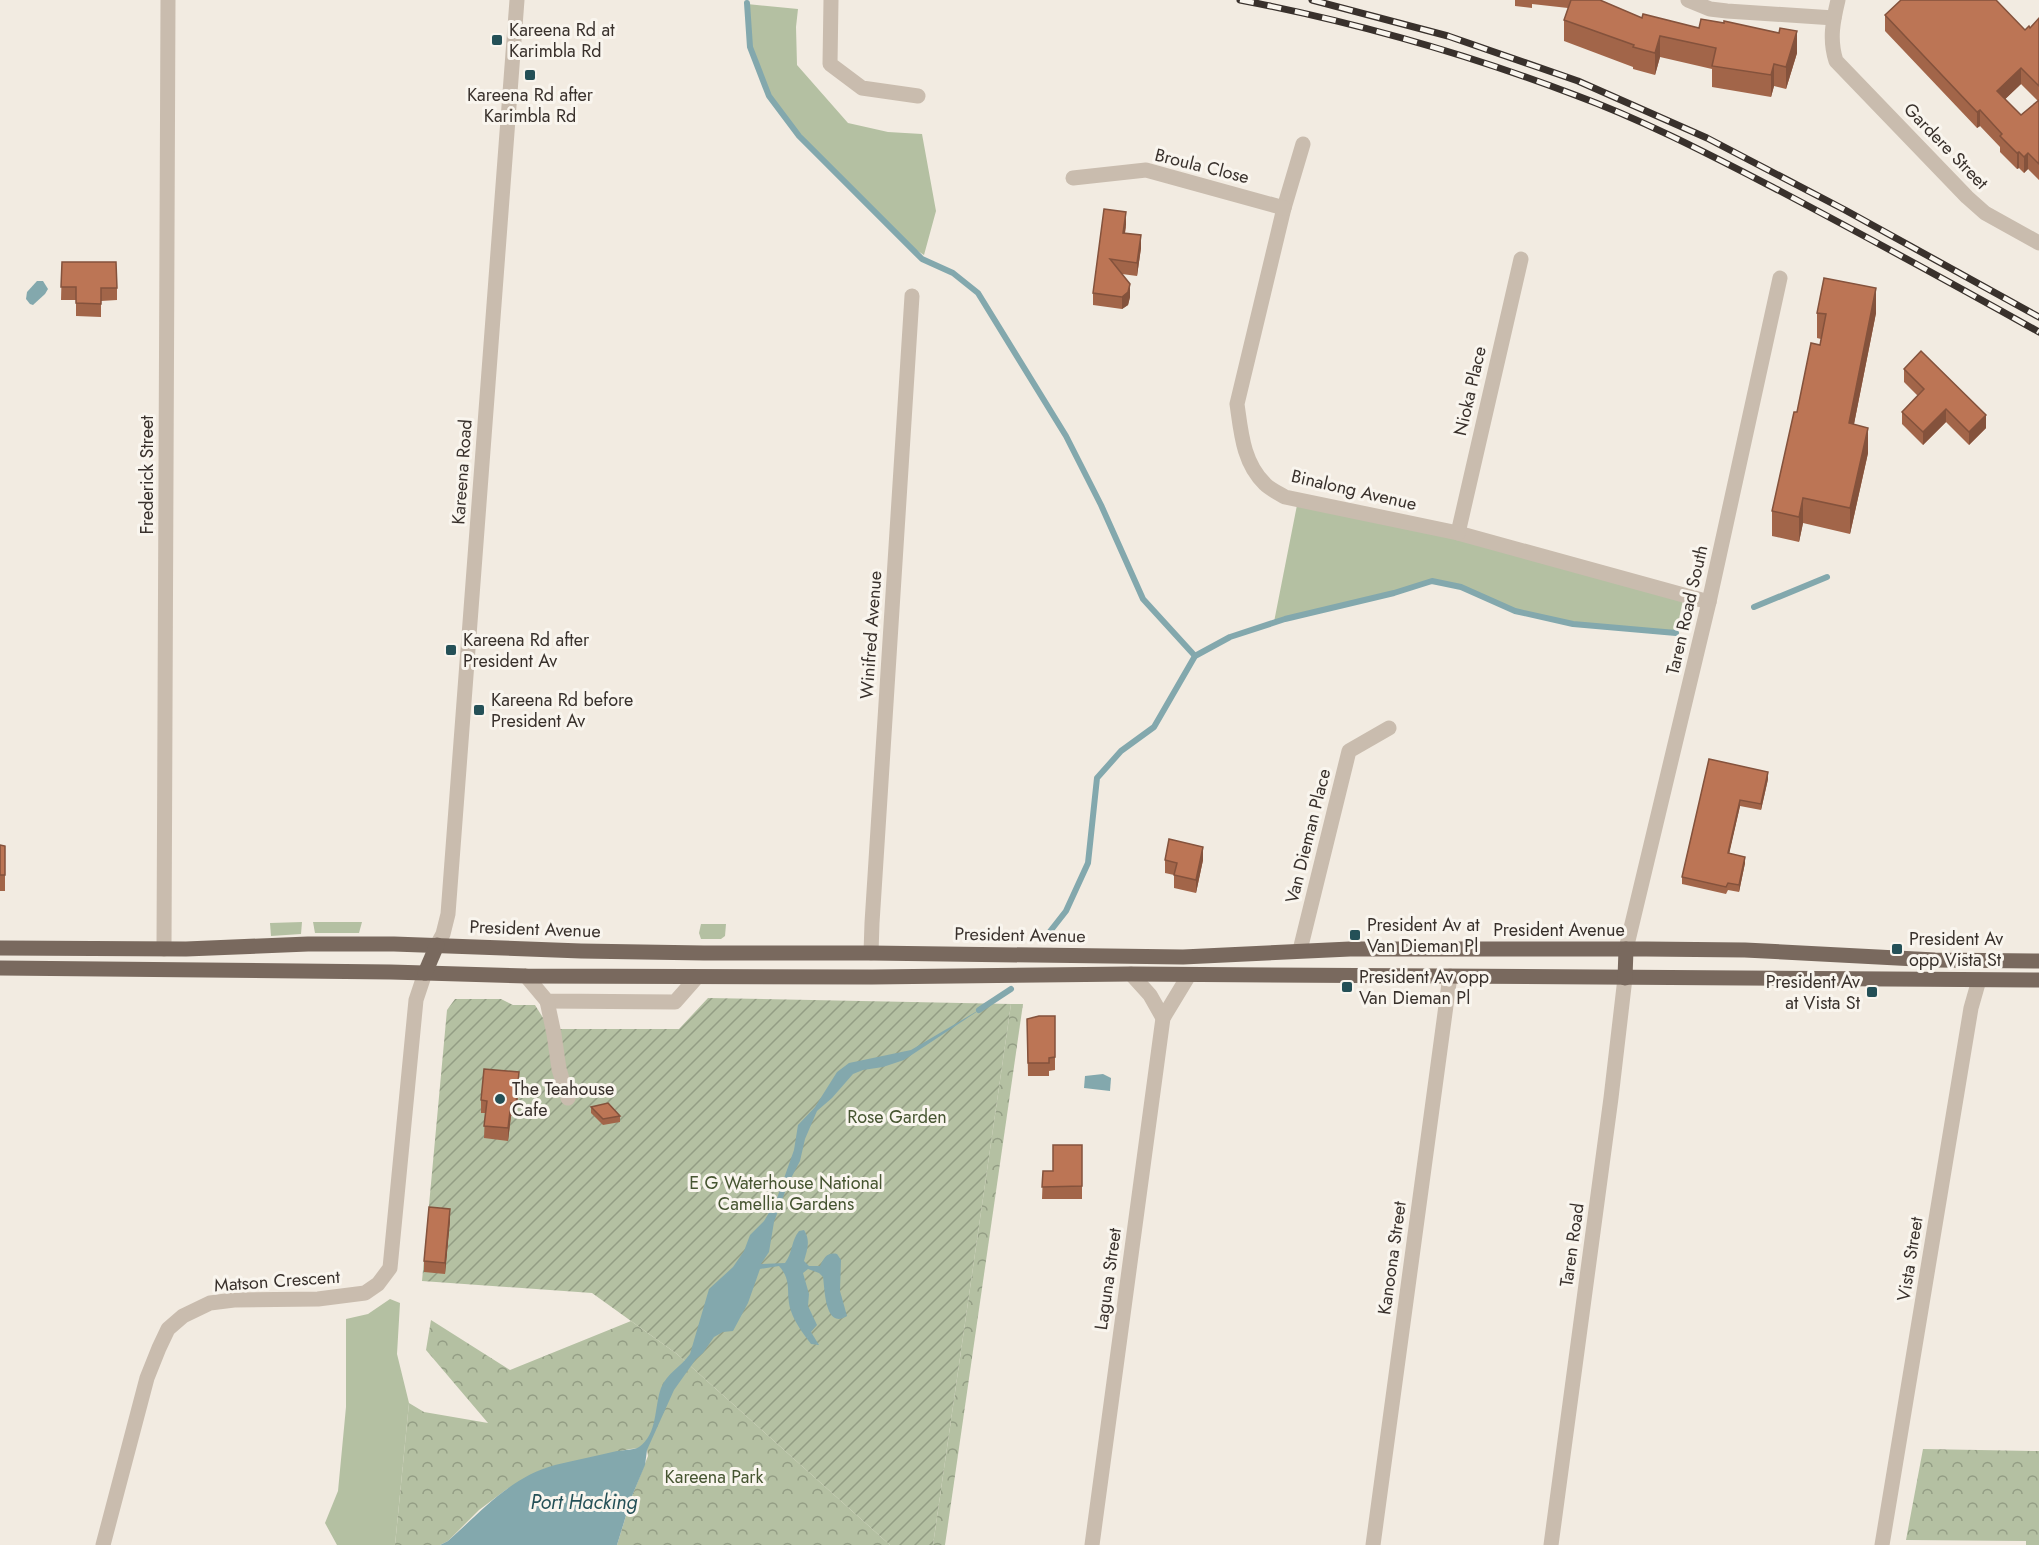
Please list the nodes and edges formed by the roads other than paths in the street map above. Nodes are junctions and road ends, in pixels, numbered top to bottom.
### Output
1 (168, 0) edge
2 (517, 0) edge
3 (831, 0) edge
4 (1688, 0) edge
5 (1838, 0) edge
6 (1834, 18) junction
7 (918, 96) dead end
8 (1303, 144) dead end
9 (1073, 178) dead end
10 (1284, 208) junction
11 (2039, 243) edge
12 (1521, 259) dead end
13 (1780, 278) dead end
14 (912, 296) dead end
15 (1458, 533) junction
16 (1710, 602) junction
17 (1389, 728) dead end
18 (437, 945) junction
19 (0, 948) edge
20 (164, 949) junction
21 (1626, 949) junction
22 (1300, 950) junction
23 (871, 953) junction
24 (2039, 961) edge
25 (0, 968) edge
26 (425, 973) junction
27 (1131, 974) junction
28 (1189, 975) junction
29 (1298, 975) junction
30 (526, 976) junction
31 (1450, 976) junction
32 (697, 977) junction
33 (872, 977) junction
34 (1625, 978) junction
35 (1979, 980) junction
36 (2039, 980) edge
37 (547, 1001) junction
38 (1163, 1018) junction
39 (568, 1098) dead end
40 (103, 1545) edge
41 (1092, 1545) edge
42 (1373, 1545) edge
43 (1551, 1545) edge
44 (1882, 1545) edge

1 - 20 street, Frederick Street
2 - 18 street, Kareena Road
3 - 7 street
4 - 6 street
5 - 6 street
6 - 11 street, Gardere Street
8 - 10 street, Binalong Avenue
9 - 10 street, Broula Close
10 - 15 street, Binalong Avenue
12 - 15 street, Nioka Place
13 - 16 street, Taren Road South
14 - 23 street, Winifred Avenue
15 - 16 street, Binalong Avenue
16 - 21 street, Taren Road South
17 - 22 street, Van Dieman Place
18 - 20 main road, President Avenue
18 - 23 main road, President Avenue
18 - 26 main road, Matson Crescent
19 - 20 main road, President Avenue
21 - 22 main road, President Avenue
21 - 24 main road, President Avenue
21 - 34 main road, Taren Road
22 - 23 main road, President Avenue
22 - 29 main road, Van Dieman Place
23 - 33 main road, Winifred Avenue
25 - 26 main road
26 - 30 main road
26 - 40 street, Matson Crescent
27 - 28 main road
27 - 33 main road
27 - 38 street
28 - 29 main road
28 - 38 street, Laguna Street
29 - 31 main road
30 - 32 main road
30 - 37 street
31 - 34 main road
31 - 42 street, Kanoona Street
32 - 33 main road
32 - 37 street
34 - 35 main road
34 - 43 street, Taren Road
35 - 36 main road
35 - 44 street, Vista Street
37 - 39 street
38 - 41 street, Laguna Street

